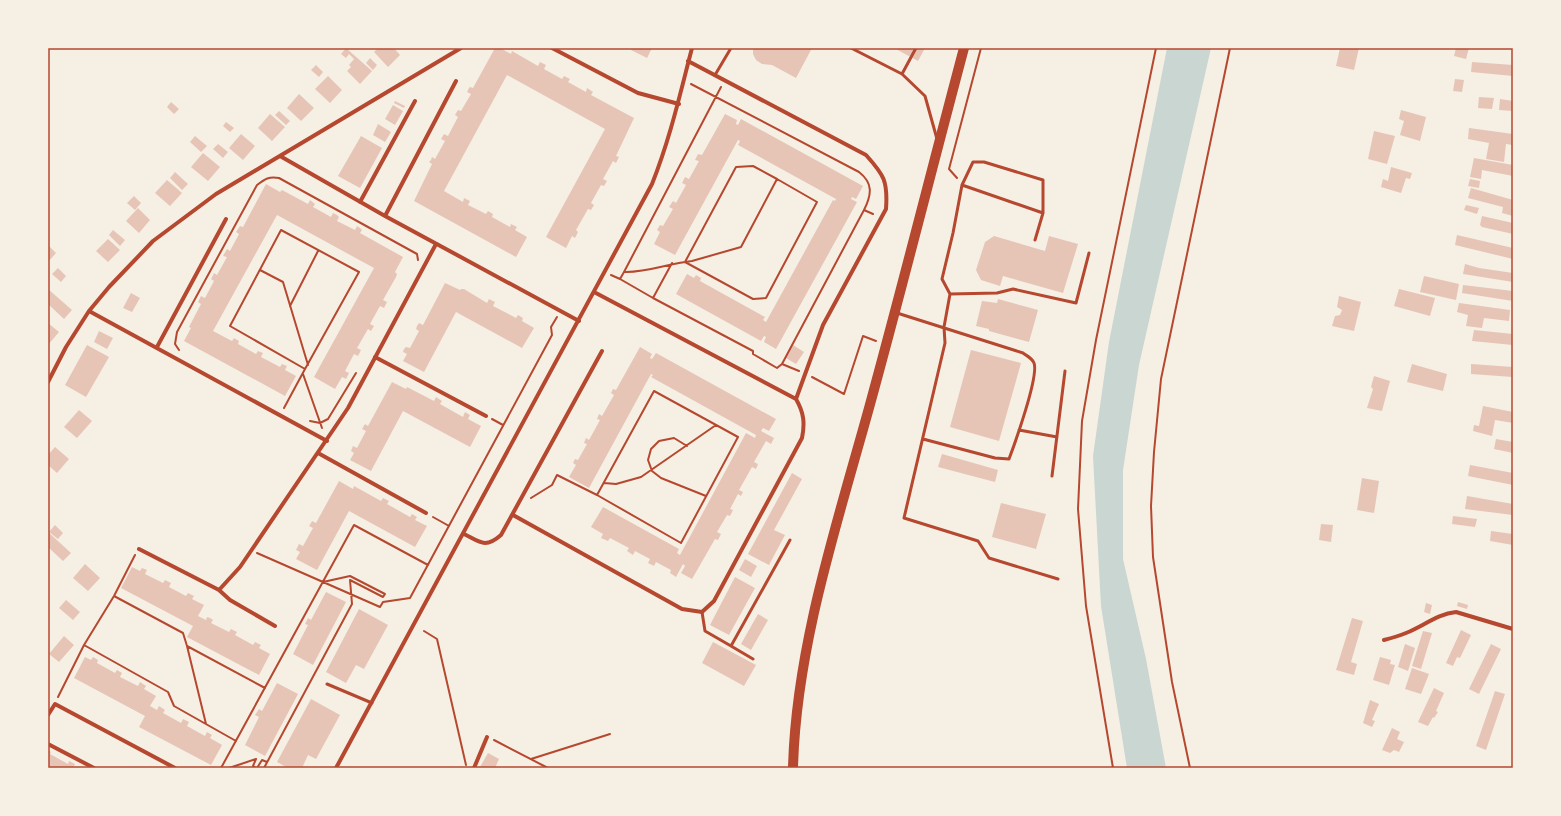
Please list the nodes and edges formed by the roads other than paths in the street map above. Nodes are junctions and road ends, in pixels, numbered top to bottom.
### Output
1 (461, 48) edge
2 (552, 48) edge
3 (731, 48) edge
4 (851, 48) edge
5 (916, 48) edge
6 (964, 48) edge
7 (690, 49) edge
8 (688, 61) junction
9 (902, 74) junction
10 (715, 75) junction
11 (456, 81) dead end
12 (415, 101) dead end
13 (679, 104) junction
14 (938, 145) junction
15 (280, 156) junction
16 (962, 185) junction
17 (360, 202) junction
18 (1043, 213) junction
19 (385, 216) junction
20 (226, 219) dead end
21 (1035, 240) dead end
22 (436, 244) junction
23 (1089, 253) dead end
24 (594, 292) junction
25 (950, 294) junction
26 (89, 311) junction
27 (896, 312) junction
28 (579, 321) junction
29 (944, 327) junction
30 (157, 347) junction
31 (602, 351) dead end
32 (375, 357) junction
33 (1065, 371) dead end
34 (48, 382) edge
35 (796, 399) junction
36 (486, 416) road end
37 (1019, 430) junction
38 (1057, 437) junction
39 (923, 439) junction
40 (327, 441) junction
41 (318, 453) junction
42 (1052, 476) dead end
43 (426, 513) road end
44 (513, 515) junction
45 (464, 534) junction
46 (790, 540) dead end
47 (139, 549) road end
48 (1058, 579) dead end
49 (219, 590) junction
50 (702, 612) junction
51 (275, 626) dead end
52 (1513, 629) edge
53 (1384, 640) dead end
54 (731, 646) junction
55 (753, 659) dead end
56 (327, 684) dead end
57 (372, 703) junction
58 (48, 715) edge
59 (487, 737) road end
60 (48, 744) edge
61 (94, 768) edge
62 (175, 768) edge
63 (336, 768) edge
64 (474, 768) edge
65 (793, 768) edge

1 - 15 street
2 - 13 street
3 - 10 lane
4 - 9 lane
5 - 9 lane
6 - 14 main road
7 - 8 street
8 - 10 street
8 - 13 street
9 - 14 lane
10 - 35 street
11 - 19 street
12 - 17 street
13 - 24 street
14 - 27 main road
15 - 17 street
15 - 26 street
16 - 18 lane
16 - 18 lane
16 - 25 lane
17 - 19 street
18 - 21 lane
19 - 22 street
20 - 30 street
22 - 28 street
22 - 32 street
23 - 25 lane
24 - 28 street
24 - 35 street
25 - 29 lane
26 - 30 street
26 - 34 street
27 - 29 lane
27 - 65 main road
28 - 45 street
29 - 37 lane
29 - 39 lane
30 - 40 street
31 - 44 street
32 - 36 street
32 - 40 street
33 - 38 lane
35 - 50 street
37 - 38 lane
37 - 39 lane
38 - 42 lane
39 - 48 lane
40 - 41 street
41 - 43 street
41 - 49 street
44 - 45 street
44 - 50 street
45 - 57 street
46 - 54 lane
47 - 49 street
49 - 51 street
50 - 54 lane
52 - 53 street
54 - 55 lane
56 - 57 lane
57 - 63 street
58 - 62 street
59 - 64 street
60 - 61 street

